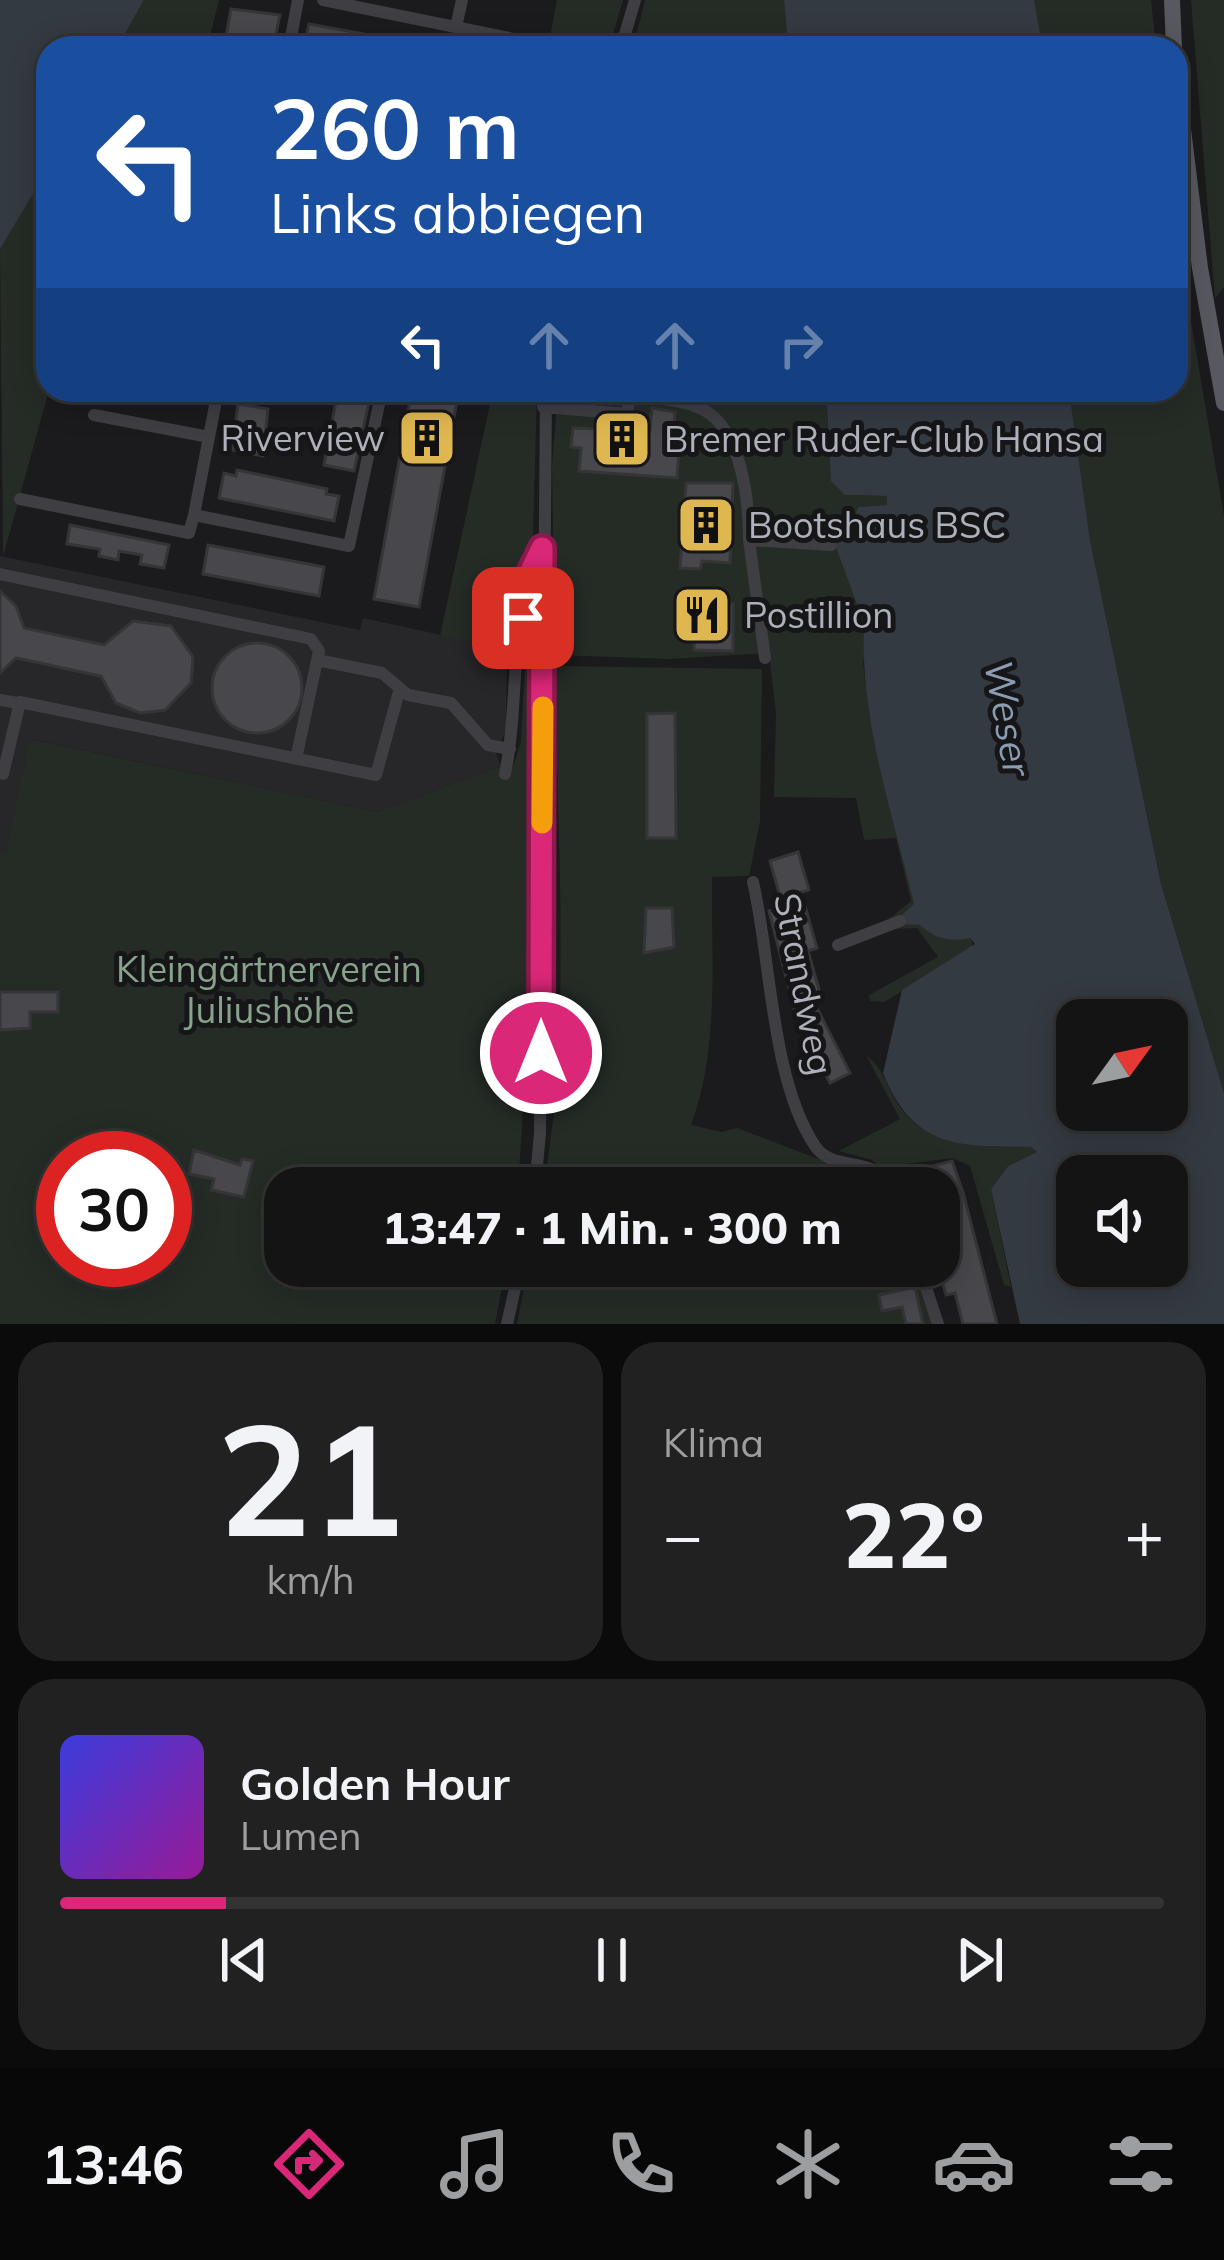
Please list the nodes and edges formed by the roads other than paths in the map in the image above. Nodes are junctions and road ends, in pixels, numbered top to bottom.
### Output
1 (298, 0) edge
2 (323, 0) edge
3 (461, 0) edge
4 (635, 0) edge
5 (1172, 0) edge
6 (456, 27) junction
7 (291, 36) edge
8 (500, 36) edge
9 (624, 36) edge
10 (1174, 36) edge
11 (1188, 170) edge
12 (216, 402) edge
13 (379, 402) edge
14 (544, 402) edge
15 (629, 402) edge
16 (673, 402) edge
17 (1224, 403) edge
18 (543, 407) junction
19 (94, 416) dead end
20 (209, 437) junction
21 (20, 499) dead end
22 (194, 515) junction
23 (749, 541) junction
24 (831, 545) dead end
25 (542, 548) junction
26 (0, 574) edge
27 (765, 658) dead end
28 (316, 660) junction
29 (400, 688) junction
30 (0, 700) edge
31 (18, 703) junction
32 (510, 749) junction
33 (296, 759) junction
34 (3, 774) dead end
35 (505, 774) dead end
36 (752, 882) dead end
37 (900, 921) dead end
38 (838, 945) dead end
39 (537, 1167) edge
40 (869, 1167) edge
41 (515, 1287) edge
42 (926, 1287) edge
43 (507, 1324) edge
44 (938, 1324) edge

1 - 7 street
2 - 6 street
3 - 6 street
4 - 9 street
5 - 10 main road
6 - 8 street
11 - 17 main road
12 - 20 street
13 - 22 street
14 - 18 street
15 - 18 street
16 - 23 street
18 - 25 street
19 - 20 street
20 - 22 street
21 - 22 street
23 - 24 street
23 - 27 street
25 - 32 street
25 - 39 street
26 - 28 street
28 - 29 street
28 - 33 street
29 - 32 street
29 - 33 street
30 - 31 street
31 - 33 street
31 - 34 street
32 - 35 street
36 - 40 street, Strandweg
37 - 38 street
41 - 43 street
42 - 44 street

